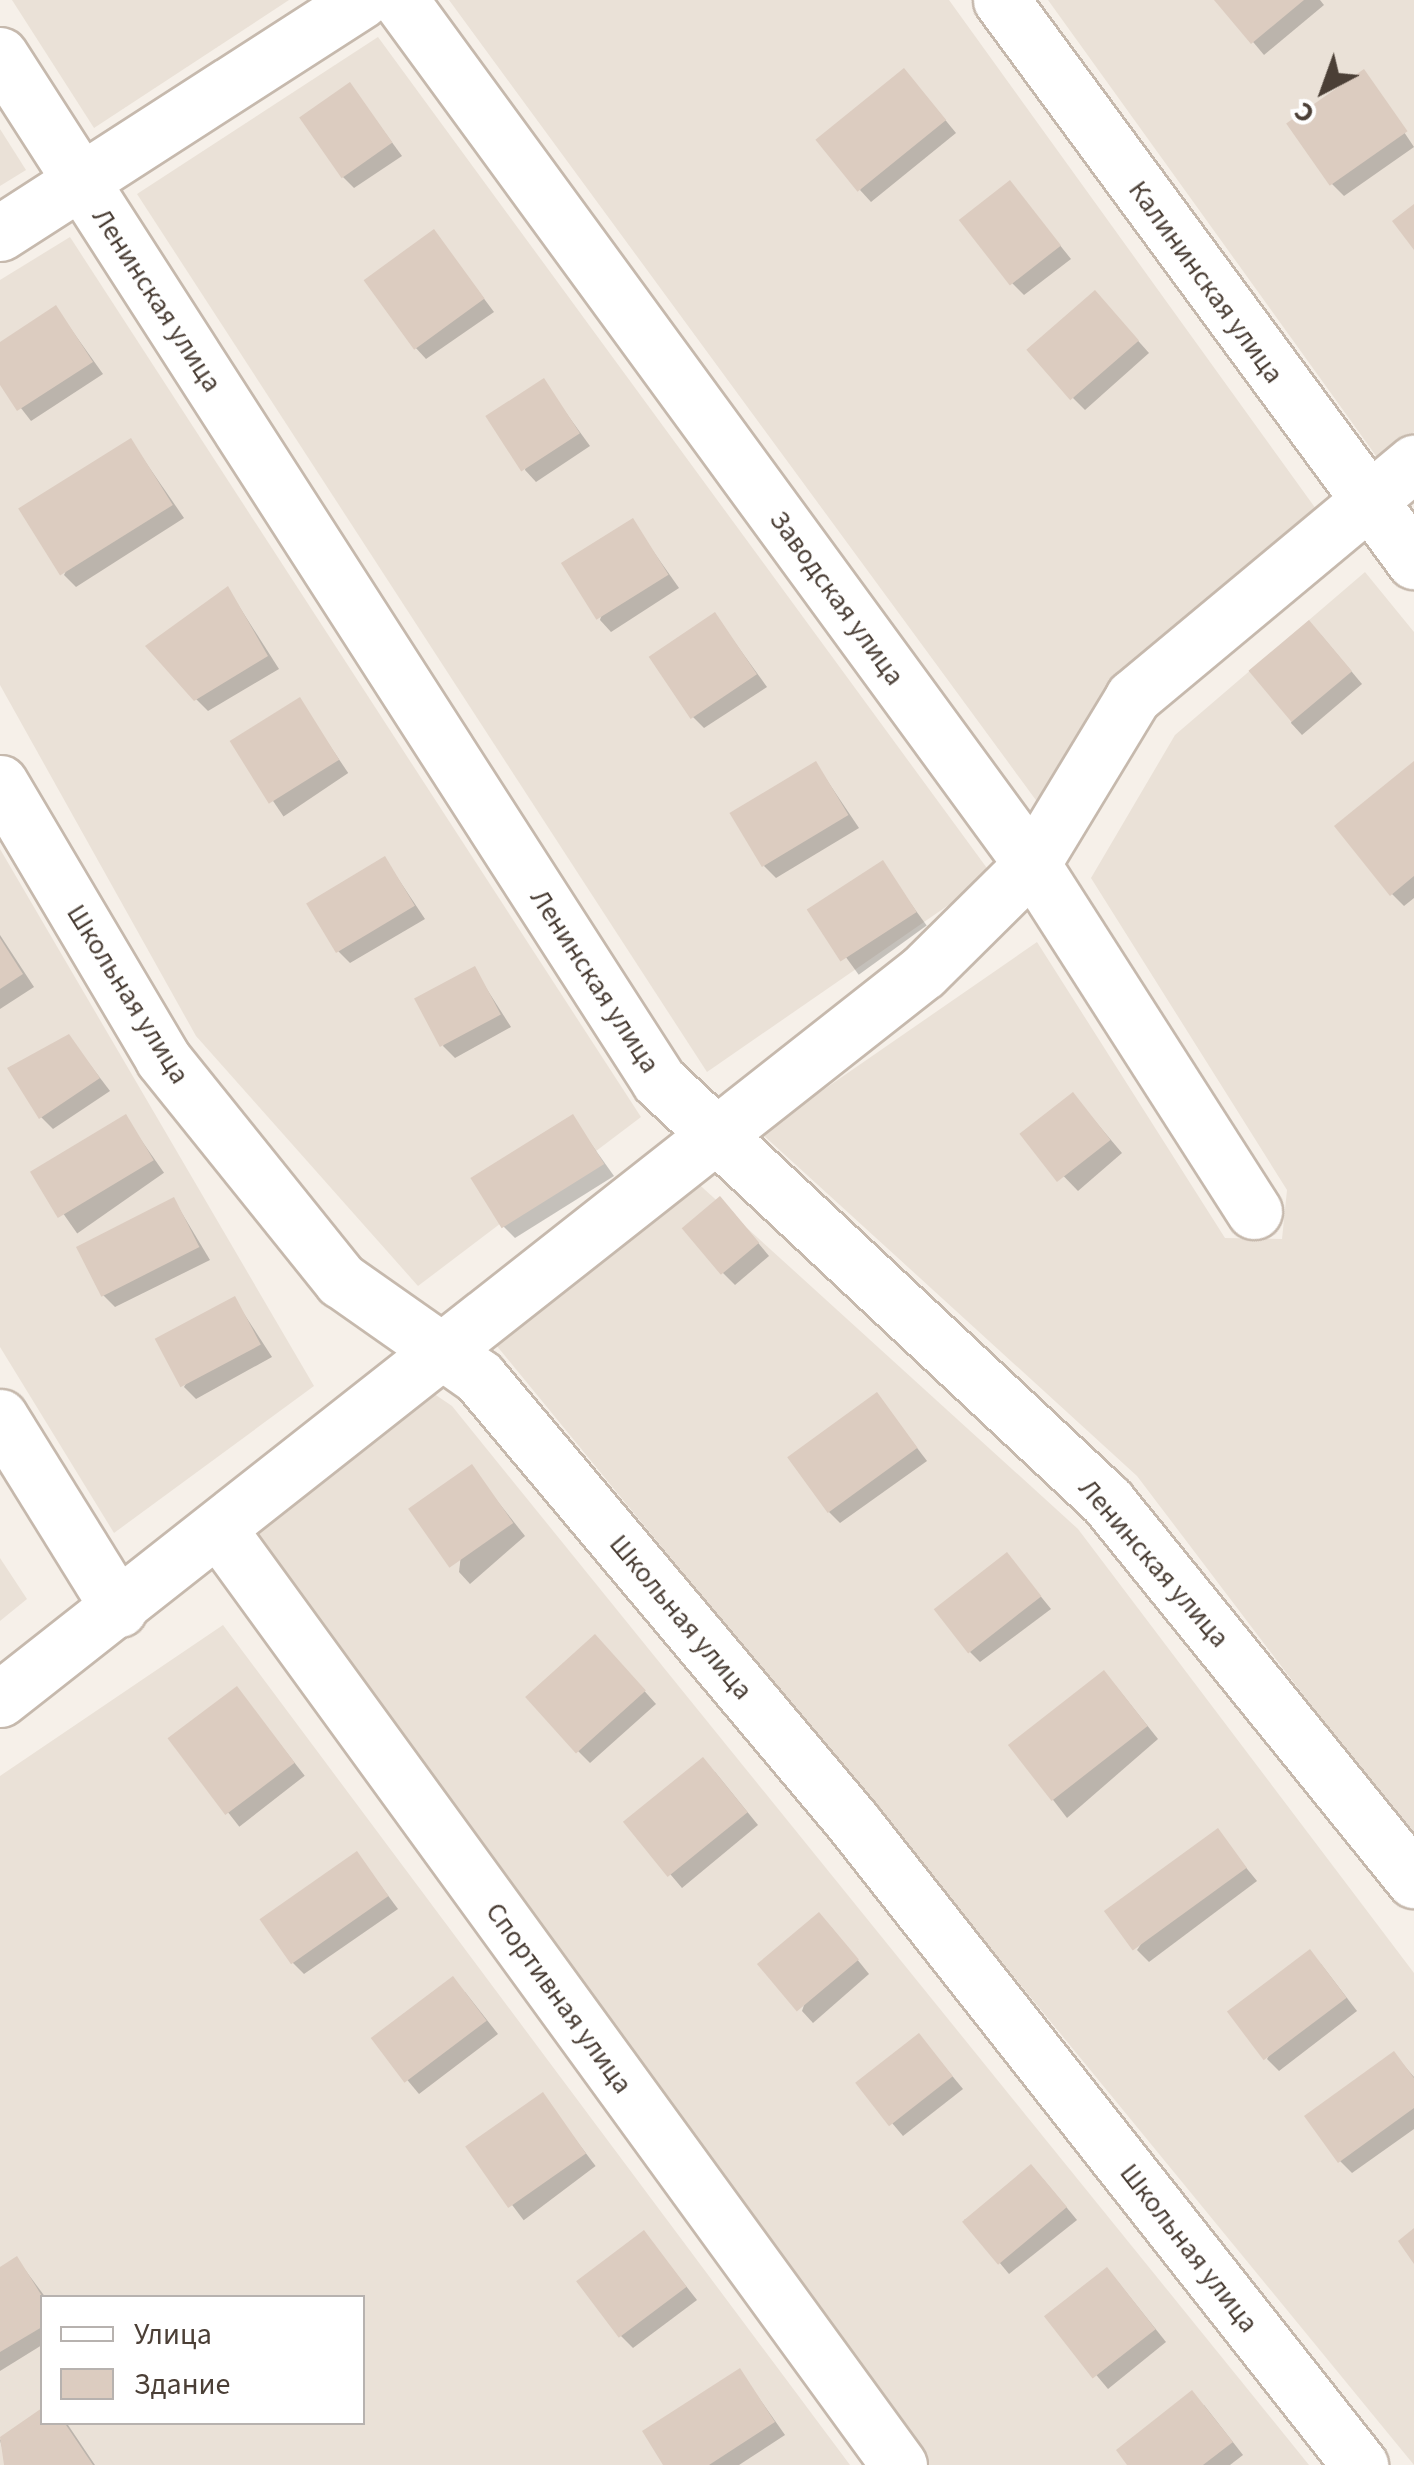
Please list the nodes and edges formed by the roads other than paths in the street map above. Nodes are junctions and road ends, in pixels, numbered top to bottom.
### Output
1 (361, 0) edge
2 (400, 0) edge
3 (1001, 0) edge
4 (0, 55) edge
5 (82, 183) junction
6 (0, 233) edge
7 (1414, 463) edge
8 (1364, 500) junction
9 (1414, 561) edge
10 (0, 784) edge
11 (1032, 864) junction
12 (721, 1132) junction
13 (1254, 1211) dead end
14 (438, 1348) junction
15 (0, 1417) edge
16 (219, 1530) junction
17 (118, 1610) junction
18 (0, 1699) edge
19 (1414, 1880) edge
20 (899, 2465) edge
21 (1360, 2465) edge

1 - 5 street
2 - 11 street, Заводская улица
3 - 8 street, Калининская улица
4 - 5 street, Ленинская улица
5 - 6 street
5 - 12 street, Ленинская улица
7 - 8 street
8 - 9 street, Калининская улица
8 - 11 street
10 - 14 street, Школьная улица
11 - 12 street
11 - 13 street, Заводская улица
12 - 14 street
12 - 19 street, Ленинская улица
14 - 16 street
14 - 21 street, Школьная улица
15 - 17 street
16 - 17 street
16 - 20 street, Спортивная улица
17 - 18 street

